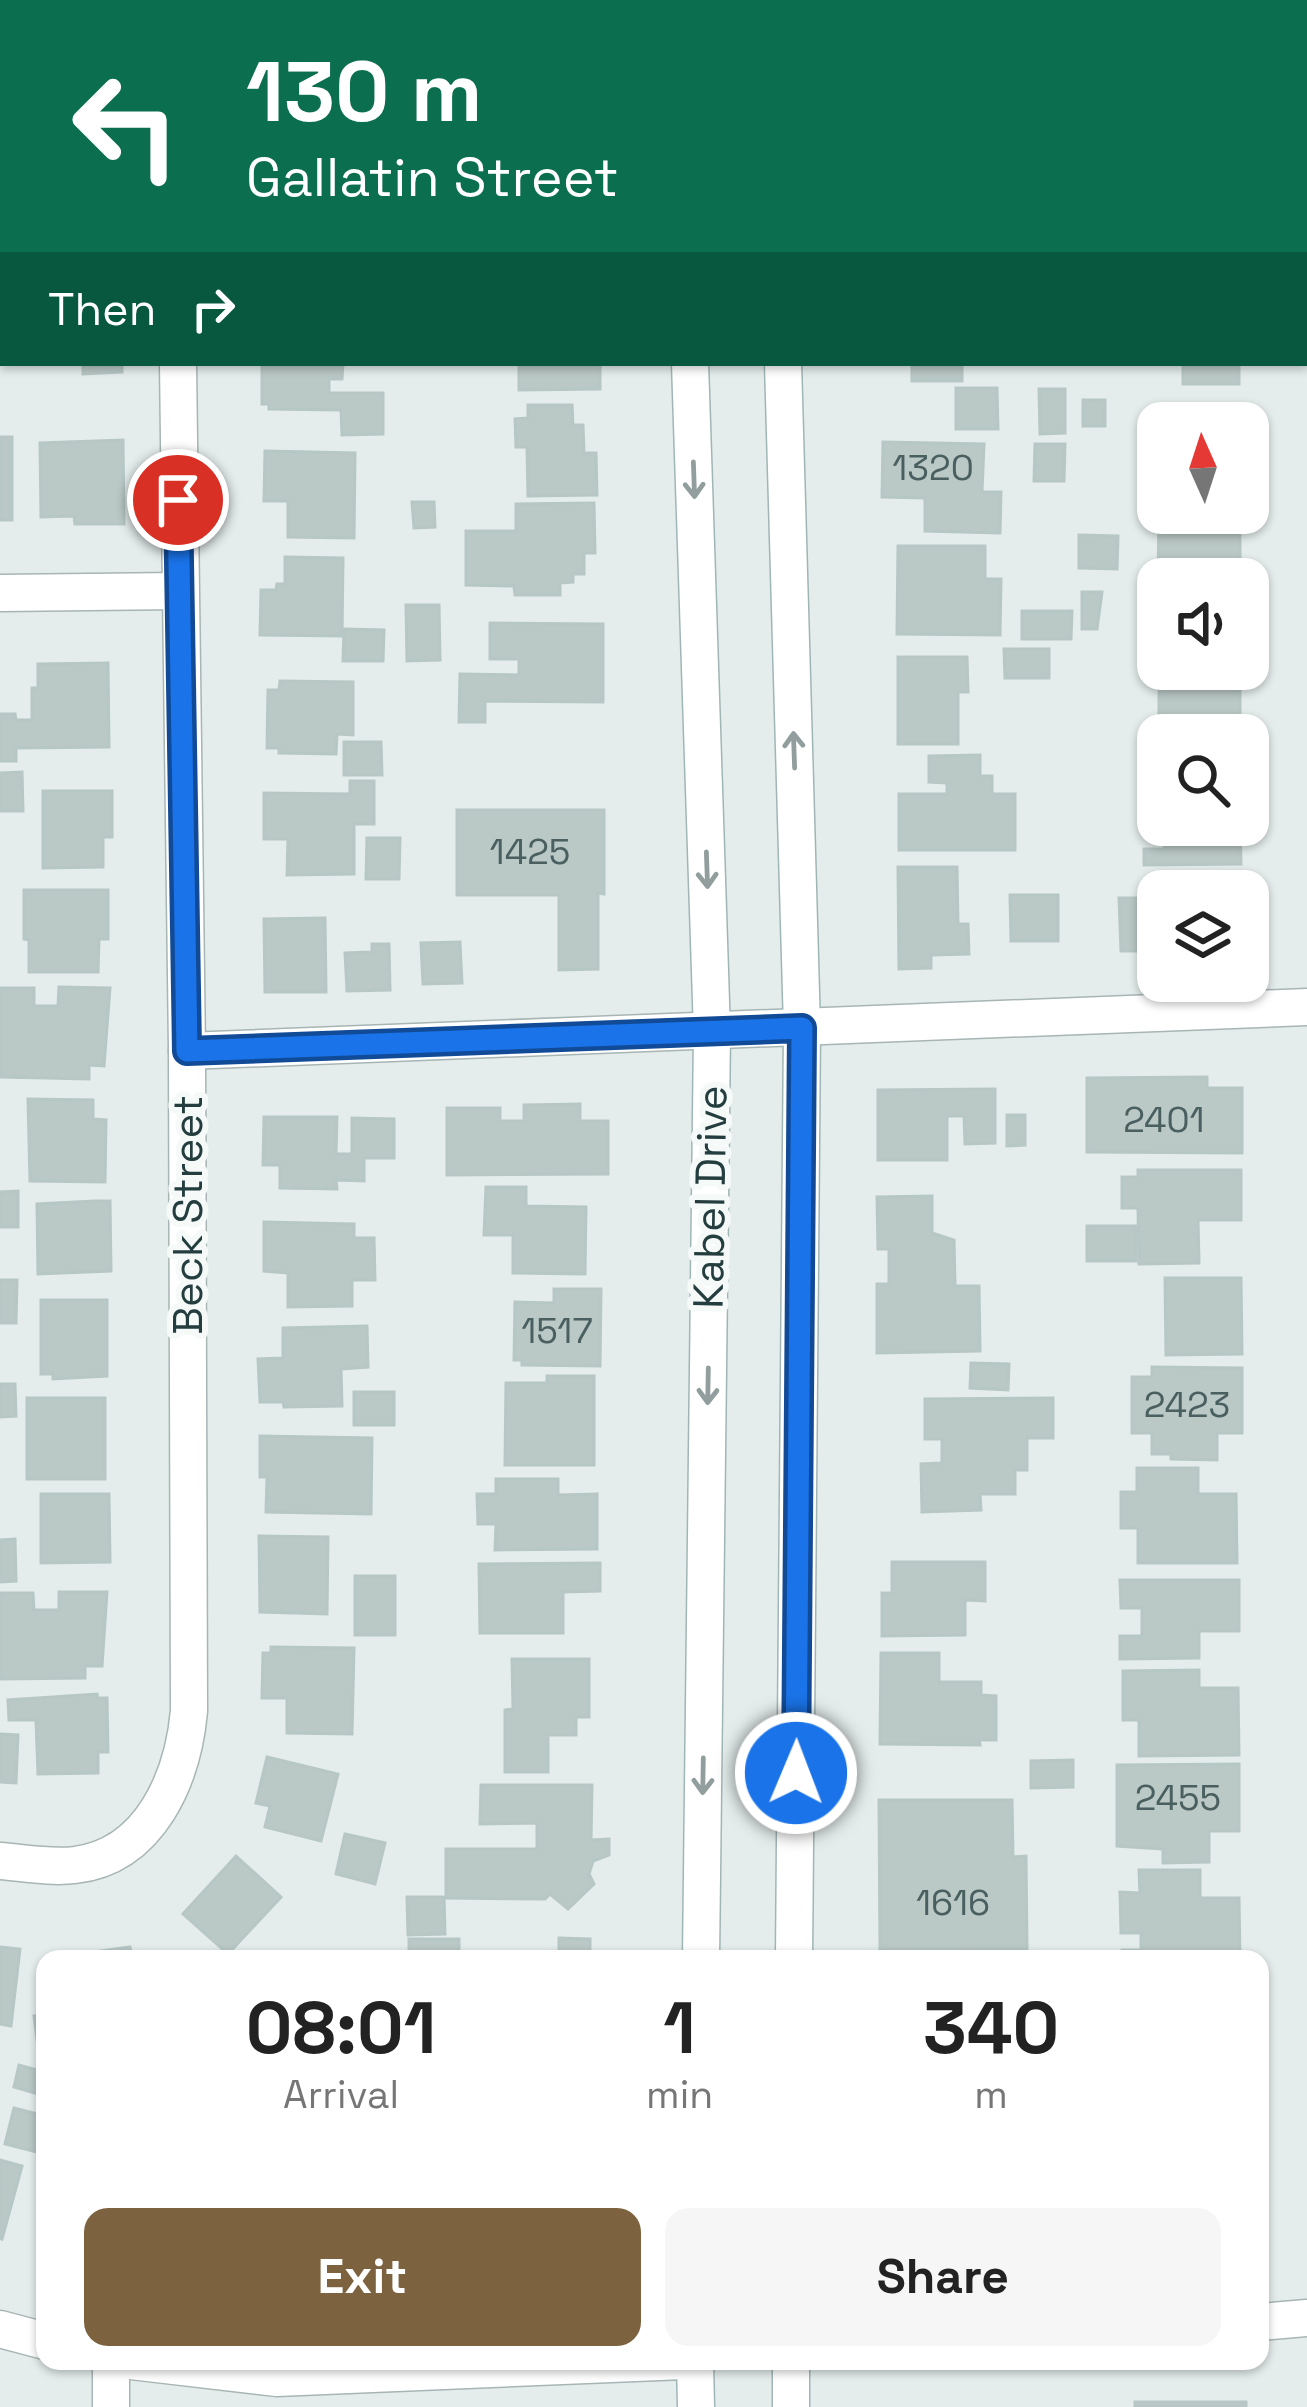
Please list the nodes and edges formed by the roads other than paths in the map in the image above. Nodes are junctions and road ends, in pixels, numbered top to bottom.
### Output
1 (178, 366) edge
2 (690, 366) edge
3 (783, 366) edge
4 (178, 591) junction
5 (0, 593) edge
6 (1307, 1007) edge
7 (802, 1028) junction
8 (712, 1032) junction
9 (187, 1051) junction
10 (0, 1861) edge
11 (700, 1950) edge
12 (794, 1950) edge
13 (1307, 2318) edge
14 (1269, 2321) edge
15 (0, 2329) edge
16 (36, 2339) edge
17 (111, 2370) edge
18 (209, 2370) edge
19 (469, 2370) edge
20 (695, 2370) edge
21 (791, 2370) edge
22 (111, 2407) edge
23 (696, 2407) edge
24 (791, 2407) edge

1 - 4 street, Beck Street
2 -> 8 street, Kabel Drive
7 -> 3 street
4 - 5 street
4 - 9 street, Beck Street
6 - 7 street
7 - 8 street
7 - 12 street
8 - 9 street
8 -> 11 street, Kabel Drive
9 - 10 street, Beck Street
13 - 14 street
15 - 16 street
17 - 22 street
18 - 19 street
20 - 23 street
21 - 24 street

